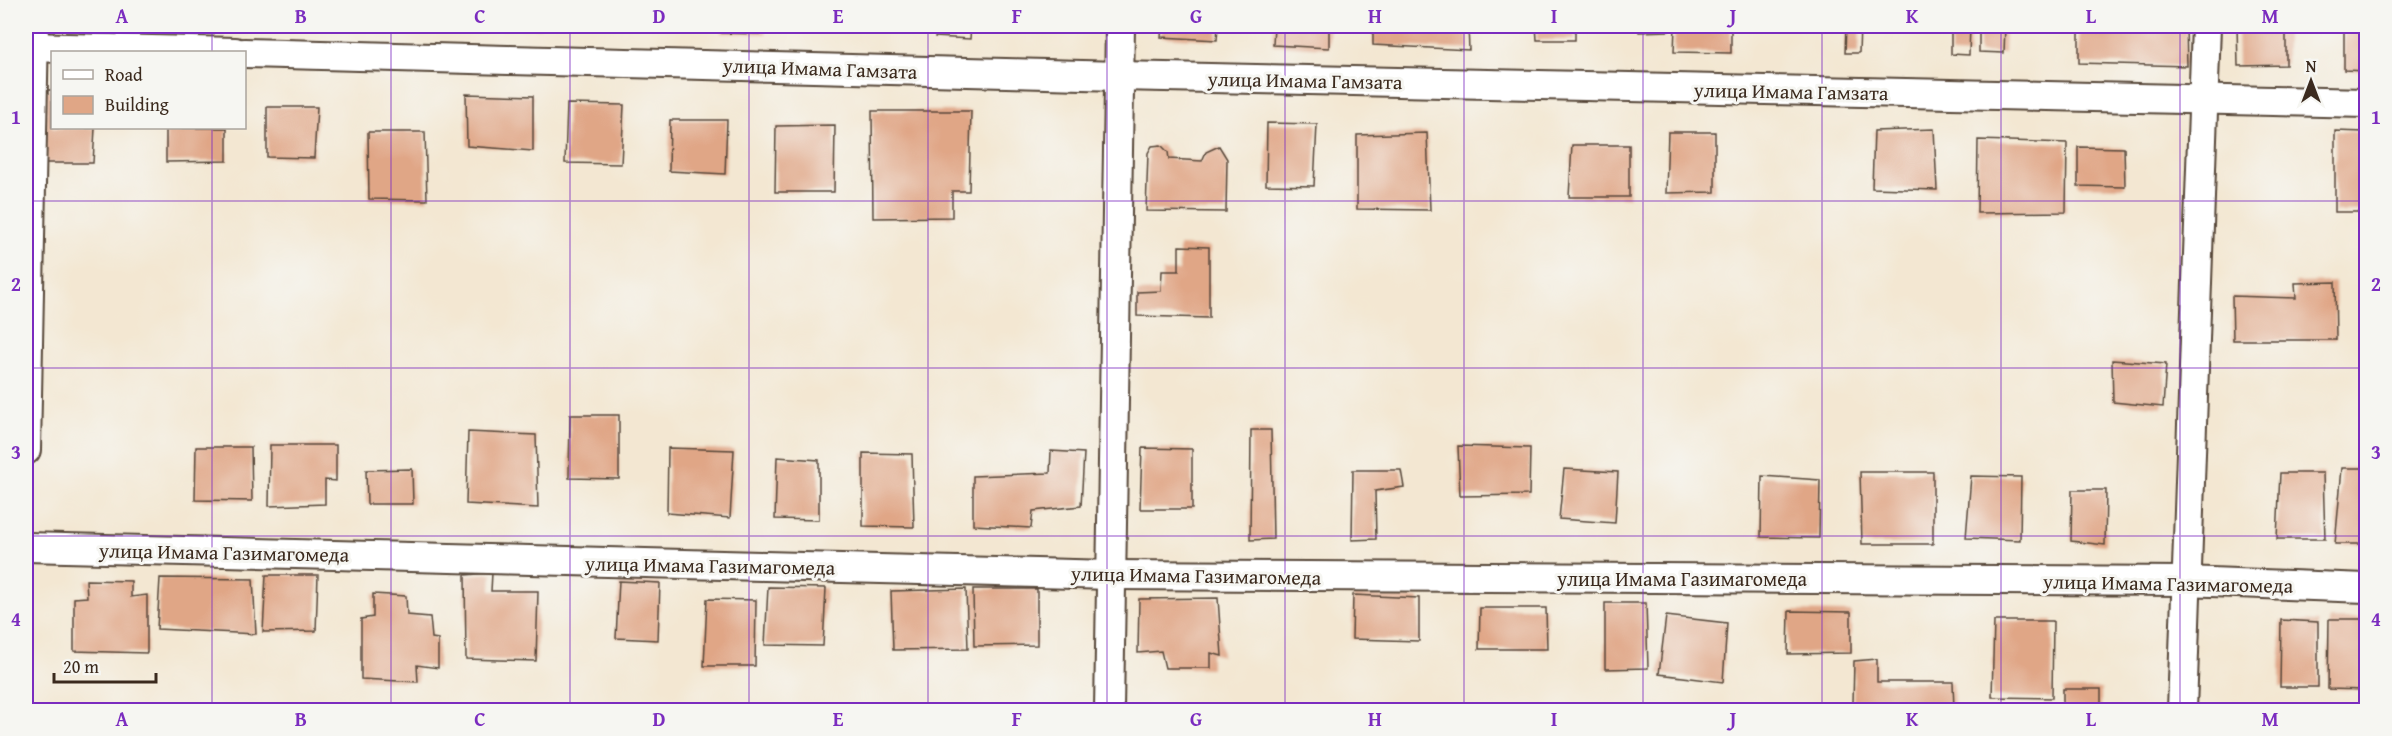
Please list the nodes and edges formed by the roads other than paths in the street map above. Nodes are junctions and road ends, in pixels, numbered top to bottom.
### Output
1 (1120, 26) edge
2 (2206, 26) edge
3 (31, 40) edge
4 (218, 51) edge
5 (246, 53) edge
6 (1119, 76) junction
7 (2204, 100) junction
8 (2367, 103) edge
9 (26, 450) edge
10 (26, 547) edge
11 (1111, 575) junction
12 (2185, 581) junction
13 (2367, 588) edge
14 (1109, 711) edge
15 (2182, 711) edge

1 - 6 street
2 - 7 street
3 - 4 street
3 - 9 street
5 - 6 street, улица Имама Гамзата
6 - 7 street, улица Имама Гамзата
6 - 11 street
7 - 8 street, улица Имама Гамзата
7 - 12 street
10 - 11 street, улица Имама Газимагомеда
11 - 12 street, улица Имама Газимагомеда
11 - 14 street
12 - 13 street, улица Имама Газимагомеда
12 - 15 street

